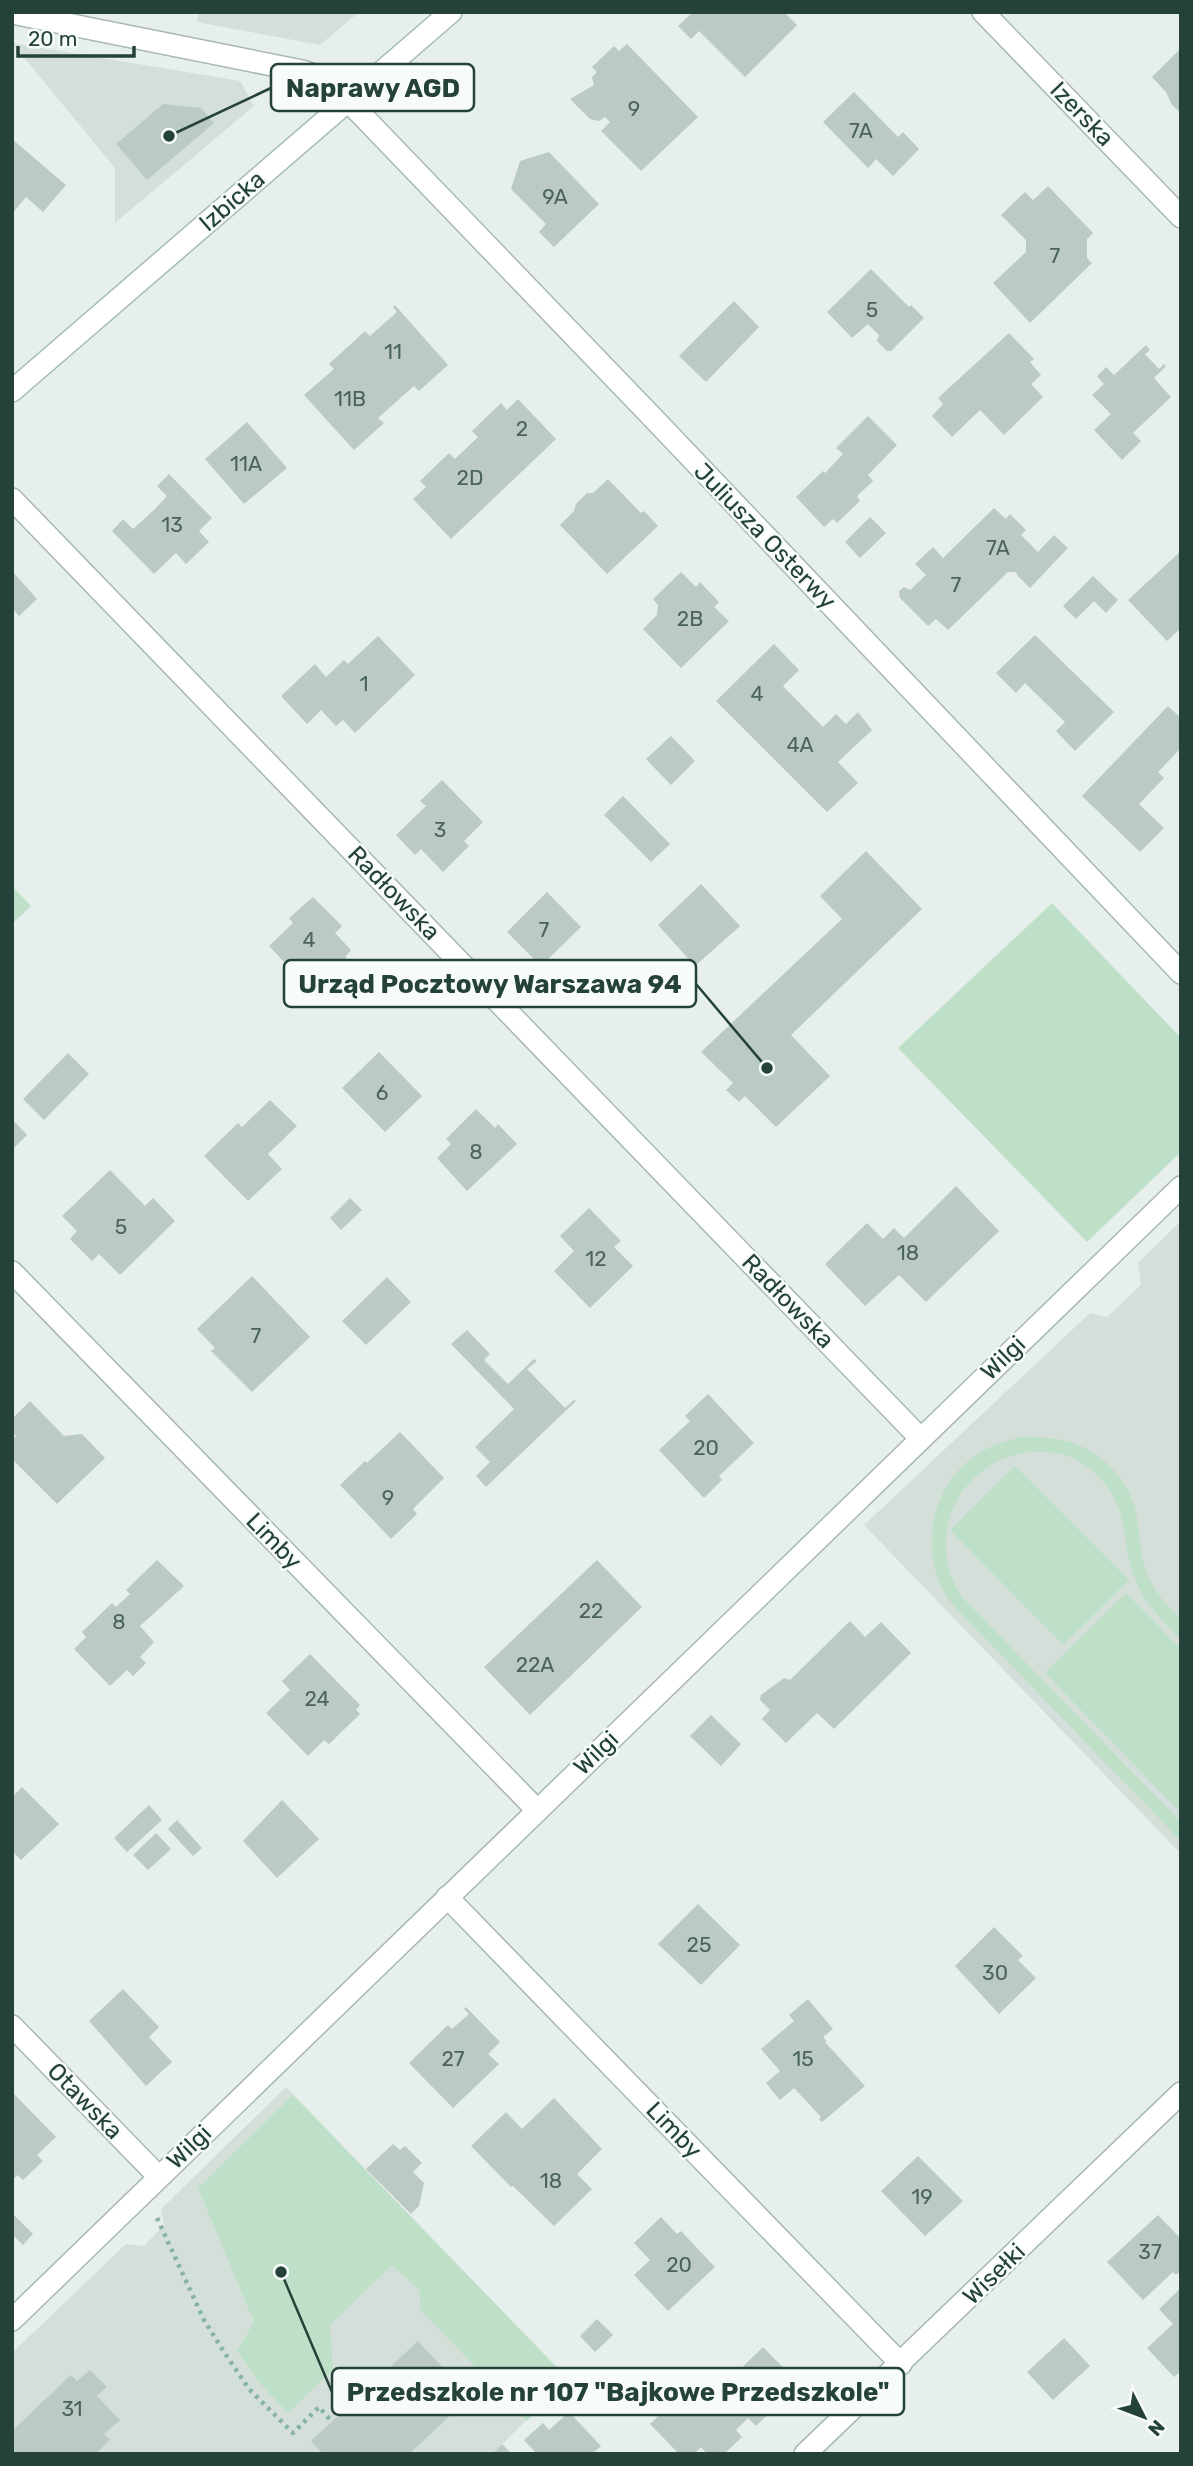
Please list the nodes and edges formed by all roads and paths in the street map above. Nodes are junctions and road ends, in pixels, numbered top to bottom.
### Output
1 (451, 12) edge
2 (983, 12) edge
3 (12, 13) edge
4 (348, 101) junction
5 (1181, 216) edge
6 (12, 391) edge
7 (12, 499) edge
8 (1181, 973) edge
9 (1181, 1187) edge
10 (12, 1272) edge
11 (921, 1439) junction
12 (537, 1810) junction
13 (447, 1897) junction
14 (12, 2026) edge
15 (1181, 2093) edge
16 (158, 2176) junction
17 (155, 2210) dead end
18 (12, 2319) edge
19 (901, 2364) junction
20 (332, 2422) dead end
21 (805, 2454) edge

1 - 4 street, Izbicka
2 - 5 street, Izerska
3 - 4 street, Juliusza Osterwy
4 - 6 street, Izbicka
4 - 8 street, Juliusza Osterwy
7 - 11 street, Radłowska
9 - 11 street, Wilgi
10 - 12 street, Limby
11 - 12 street, Wilgi
12 - 13 street, Wilgi
13 - 16 street, Wilgi
13 - 19 street, Limby
14 - 16 street, Otawska
15 - 19 street, Wisełki
16 - 18 street, Wilgi
17 - 20 path
19 - 21 street, Wisełki

